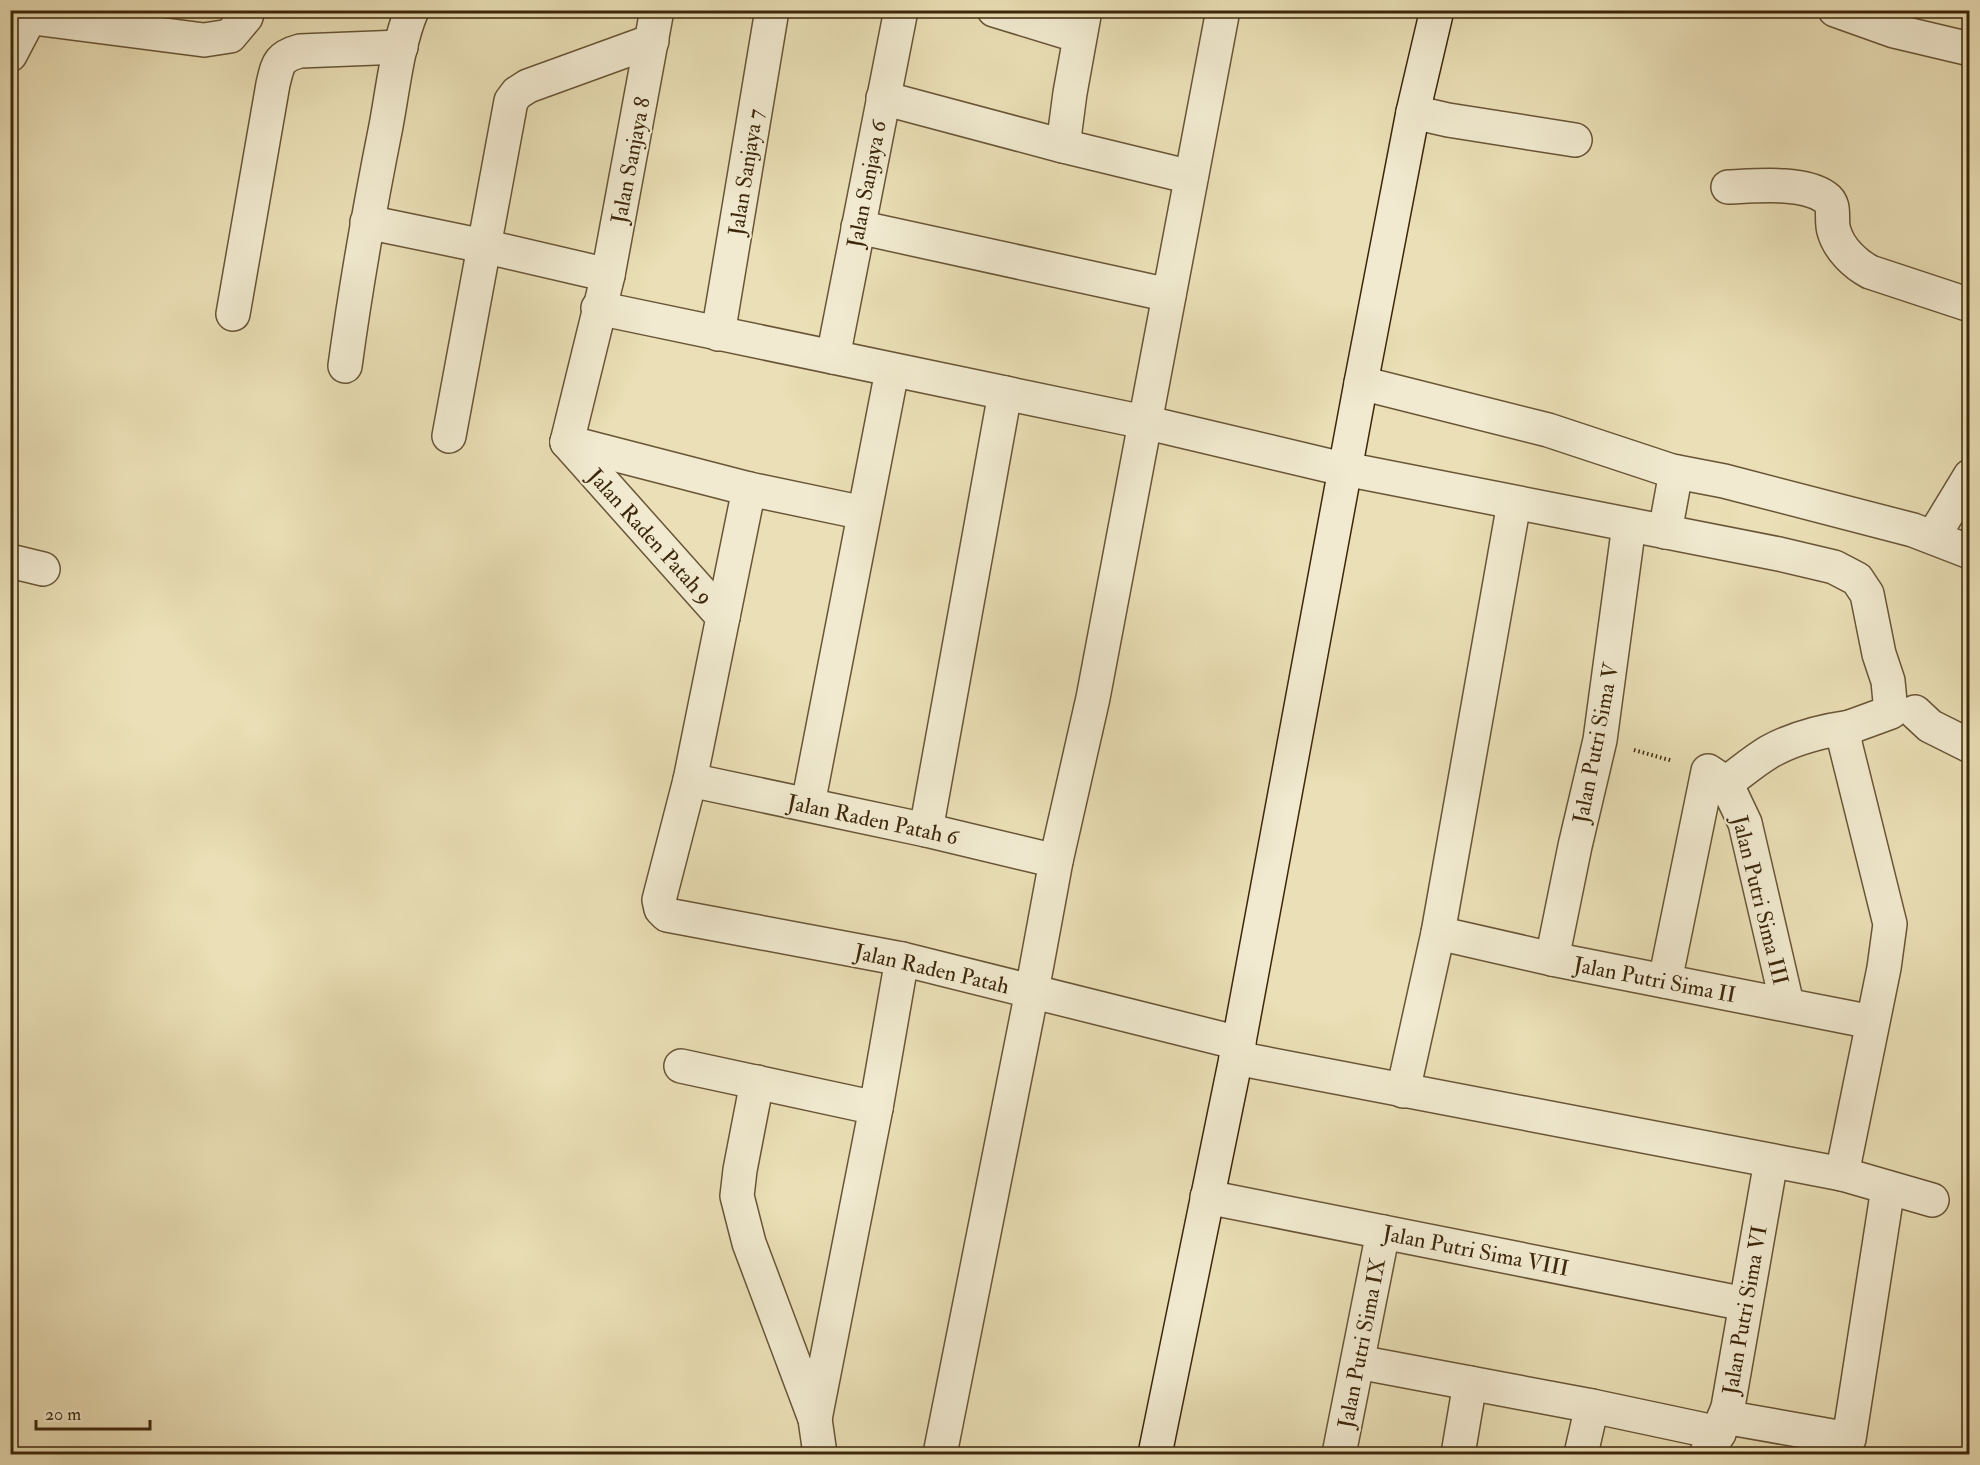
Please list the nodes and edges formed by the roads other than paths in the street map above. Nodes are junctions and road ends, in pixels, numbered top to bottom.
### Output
1 (248, 10) edge
2 (412, 10) edge
3 (772, 10) edge
4 (900, 10) edge
5 (994, 10) edge
6 (1223, 10) edge
7 (1835, 10) edge
8 (1431, 13) edge
9 (20, 16) edge
10 (1082, 23) edge
11 (655, 26) edge
12 (401, 47) junction
13 (1970, 49) edge
14 (10, 55) edge
15 (883, 98) junction
16 (1413, 112) junction
17 (1575, 140) dead end
18 (1063, 146) junction
19 (1191, 177) junction
20 (1728, 187) dead end
21 (367, 222) junction
22 (858, 227) junction
23 (483, 246) junction
24 (608, 275) junction
25 (1169, 295) junction
26 (1970, 305) edge
27 (598, 308) junction
28 (233, 314) dead end
29 (718, 334) junction
30 (833, 357) junction
31 (345, 366) dead end
32 (892, 371) junction
33 (1361, 383) junction
34 (1005, 393) junction
35 (1144, 422) junction
36 (448, 436) dead end
37 (567, 442) junction
38 (1346, 468) junction
39 (1676, 472) junction
40 (1970, 476) edge
41 (749, 489) junction
42 (1514, 503) junction
43 (864, 513) junction
44 (1629, 525) junction
45 (1665, 532) junction
46 (1933, 537) junction
47 (1970, 552) edge
48 (10, 561) edge
49 (43, 569) dead end
50 (723, 618) junction
51 (1915, 712) dead end
52 (1850, 727) junction
53 (1968, 743) edge
54 (1717, 777) junction
55 (690, 780) junction
56 (808, 804) junction
57 (926, 830) junction
58 (1056, 861) junction
59 (661, 909) joint
60 (1438, 933) junction
61 (902, 959) junction
62 (1552, 959) junction
63 (1665, 981) junction
64 (1032, 991) junction
65 (1787, 1004) junction
66 (1872, 1022) junction
67 (1238, 1051) junction
68 (681, 1066) dead end
69 (757, 1082) junction
70 (1403, 1091) junction
71 (876, 1108) junction
72 (1771, 1161) junction
73 (1842, 1174) junction
74 (1888, 1188) junction
75 (1207, 1197) junction
76 (1932, 1200) dead end
77 (1383, 1232) junction
78 (1745, 1304) junction
79 (1358, 1362) junction
80 (1470, 1383) junction
81 (1592, 1406) junction
82 (815, 1419) junction
83 (1716, 1435) edge
84 (820, 1455) edge
85 (940, 1455) edge
86 (1155, 1455) edge
87 (1339, 1455) edge
88 (1458, 1455) edge
89 (1581, 1455) edge

1 - 9 street
2 - 12 street
3 - 29 street, Jalan Sanjaya 7
4 - 15 street, Jalan Sanjaya 6
5 - 10 street
6 - 19 street
7 - 13 street
8 - 16 street
9 - 14 street
10 - 18 street
11 - 23 street
11 - 24 street, Jalan Sanjaya 8
12 - 21 street
12 - 28 street
15 - 18 street
15 - 22 street, Jalan Sanjaya 6
16 - 17 street
16 - 33 street
18 - 19 street
19 - 25 street
20 - 26 street
21 - 23 street
21 - 31 street
22 - 25 street
22 - 30 street, Jalan Sanjaya 6
23 - 24 street
23 - 36 street
24 - 27 street, Jalan Sanjaya 8
25 - 35 street
27 - 29 street
27 - 37 street
29 - 30 street
30 - 32 street
32 - 34 street
32 - 43 street
33 - 38 street
33 - 39 street
34 - 35 street
34 - 57 street
35 - 38 street
35 - 58 street
37 - 41 street
37 - 50 street, Jalan Raden Patah 9
38 - 42 street
38 - 67 street
39 - 45 street
39 - 46 street
40 - 46 street
41 - 43 street
41 - 50 street
42 - 44 street
42 - 60 street
43 - 56 street
44 - 45 street
44 - 62 street, Jalan Putri Sima V
45 - 52 street
46 - 47 street
48 - 49 street
50 - 55 street, Jalan Raden Patah 9
51 - 53 street
52 - 54 street
52 - 66 street
54 - 63 street
54 - 65 street, Jalan Putri Sima III
55 - 56 street, Jalan Raden Patah 6
55 - 59 street, Jalan Raden Patah 9
56 - 57 street, Jalan Raden Patah 6
57 - 58 street, Jalan Raden Patah 6
58 - 64 street
59 - 61 street, Jalan Raden Patah
60 - 62 street, Jalan Putri Sima II
60 - 70 street
61 - 64 street, Jalan Raden Patah
61 - 71 street
62 - 63 street, Jalan Putri Sima II
63 - 65 street, Jalan Putri Sima II
64 - 67 street, Jalan Raden Patah
64 - 85 street
65 - 66 street, Jalan Putri Sima II
66 - 73 street
67 - 70 street, Jalan Raden Patah
67 - 75 street
68 - 69 street
69 - 71 street
69 - 82 street
70 - 72 street, Jalan Raden Patah
71 - 82 street
72 - 73 street, Jalan Raden Patah
72 - 78 street, Jalan Putri Sima VI
73 - 74 street, Jalan Raden Patah
74 - 76 street, Jalan Raden Patah
74 - 83 street
75 - 77 street, Jalan Putri Sima VIII
75 - 86 street
77 - 78 street, Jalan Putri Sima VIII
77 - 79 street, Jalan Putri Sima IX
78 - 83 street, Jalan Putri Sima VI
79 - 80 street
79 - 87 street, Jalan Putri Sima IX
80 - 81 street
80 - 88 street
81 - 83 street
81 - 89 street
82 - 84 street

